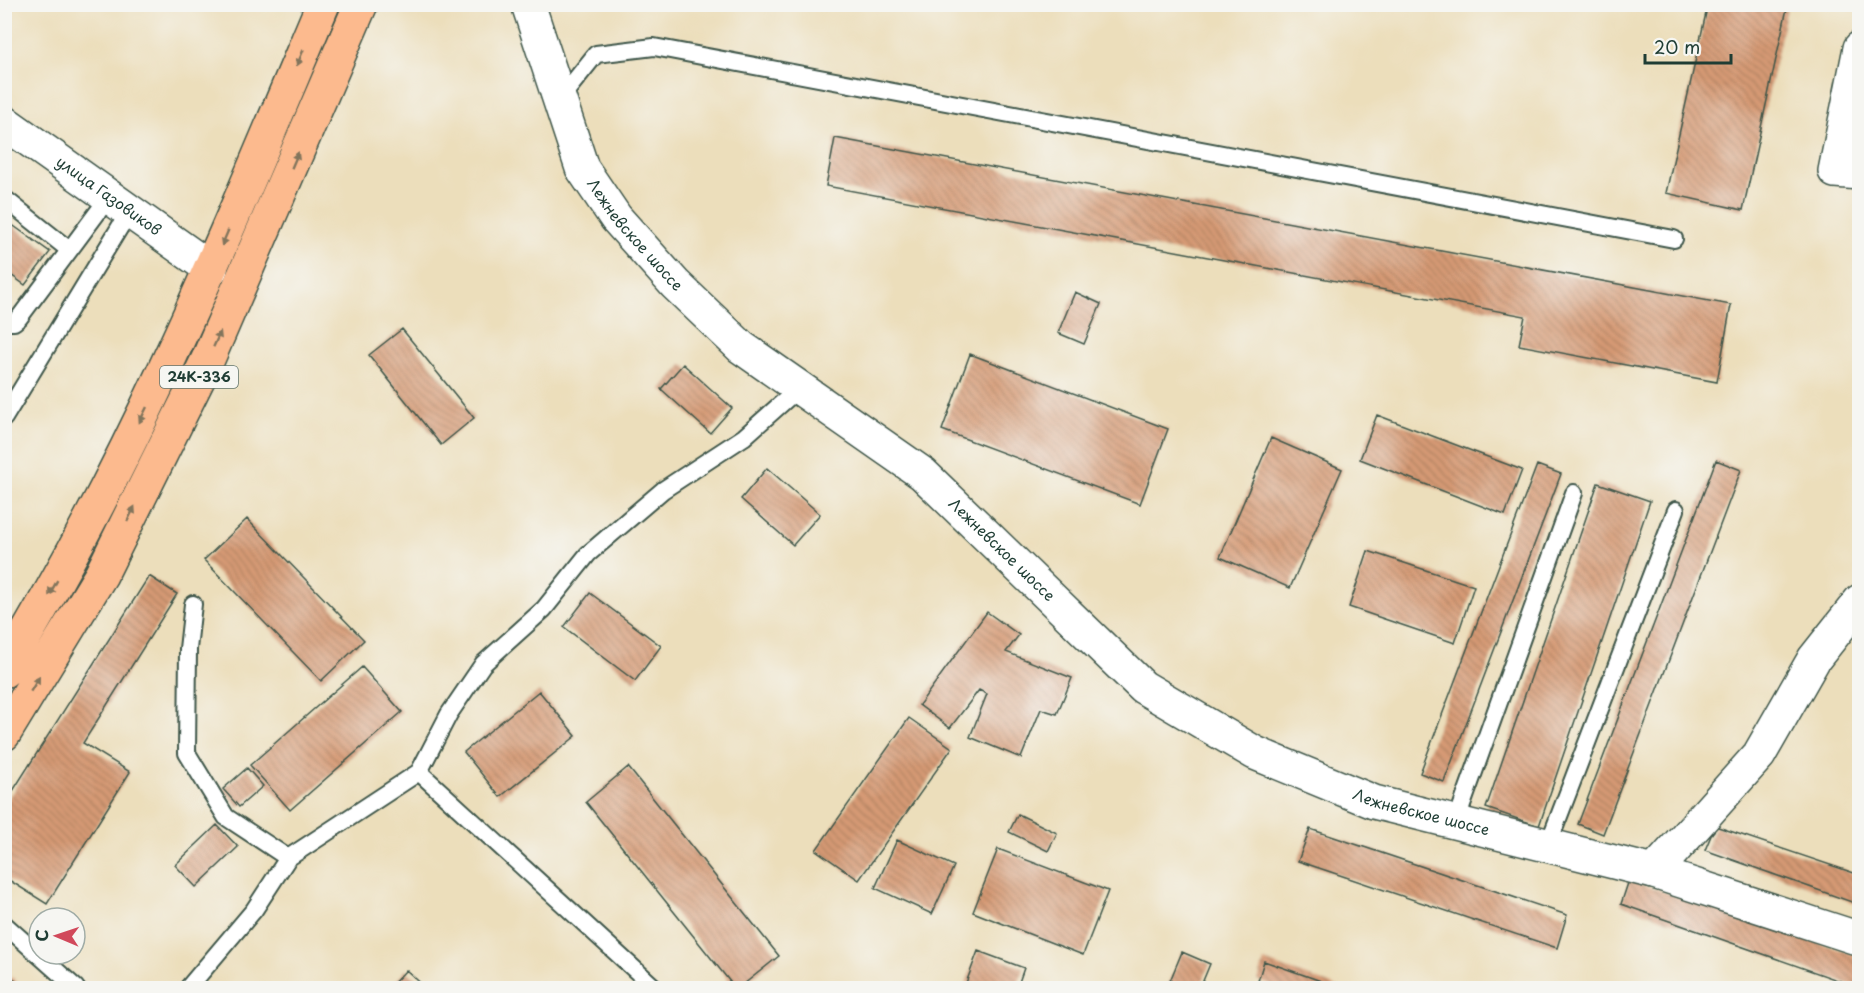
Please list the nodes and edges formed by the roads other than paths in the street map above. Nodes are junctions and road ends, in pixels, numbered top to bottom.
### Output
1 (323, 4) edge
2 (361, 4) edge
3 (528, 4) edge
4 (1860, 48) edge
5 (560, 99) junction
6 (4, 122) edge
7 (1860, 173) edge
8 (4, 198) edge
9 (119, 204) junction
10 (1674, 239) dead end
11 (68, 249) junction
12 (212, 269) junction
13 (4, 322) edge
14 (798, 388) junction
15 (4, 418) edge
16 (1574, 493) dead end
17 (1677, 510) dead end
18 (1860, 601) edge
19 (193, 604) dead end
20 (4, 671) edge
21 (4, 734) edge
22 (419, 772) junction
23 (1456, 822) junction
24 (1548, 846) junction
25 (288, 858) junction
26 (1654, 872) junction
27 (4, 924) edge
28 (1860, 939) edge
29 (650, 987) edge
30 (76, 988) edge
31 (188, 988) edge

1 -> 12 main road, 24К-336
21 -> 2 main road, 24К-336
3 - 5 street, Лежневское шоссе
4 - 7 street
5 - 10 lane
5 - 14 street, Лежневское шоссе
6 - 9 street, улица Газовиков
8 - 11 lane
9 - 11 lane
9 - 12 street, улица Газовиков
9 - 15 lane
11 - 13 lane
12 -> 20 main road, 24К-336
14 - 22 lane
14 - 23 street, Лежневское шоссе
16 - 23 lane
17 - 24 lane
18 - 26 street
19 - 25 lane
22 - 25 lane
22 - 29 lane
23 - 24 street, Лежневское шоссе
24 - 26 street, Лежневское шоссе
25 - 31 lane
26 - 28 street, Лежневское шоссе
27 - 30 lane

